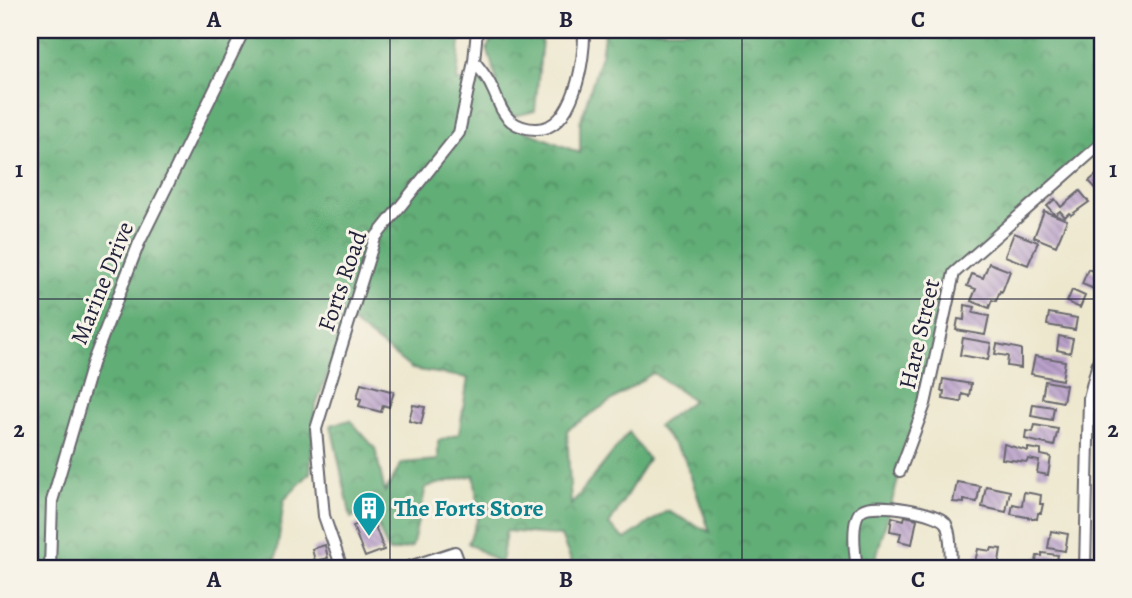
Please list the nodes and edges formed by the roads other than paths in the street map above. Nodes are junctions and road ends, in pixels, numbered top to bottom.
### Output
1 (244, 30) edge
2 (477, 30) edge
3 (583, 30) edge
4 (474, 61) junction
5 (1102, 143) edge
6 (1102, 347) edge
7 (1088, 398) junction
8 (1102, 402) edge
9 (900, 471) dead end
10 (50, 568) edge
11 (342, 568) edge
12 (406, 568) edge
13 (461, 568) edge
14 (857, 568) edge
15 (951, 568) edge
16 (1085, 568) edge

1 - 10 street, Marine Drive
2 - 4 street, Forts Road
3 - 4 street
4 - 11 street, Forts Road
5 - 9 street, Hare Street
6 - 7 street
7 - 8 street
7 - 16 street
12 - 13 street
14 - 15 street

